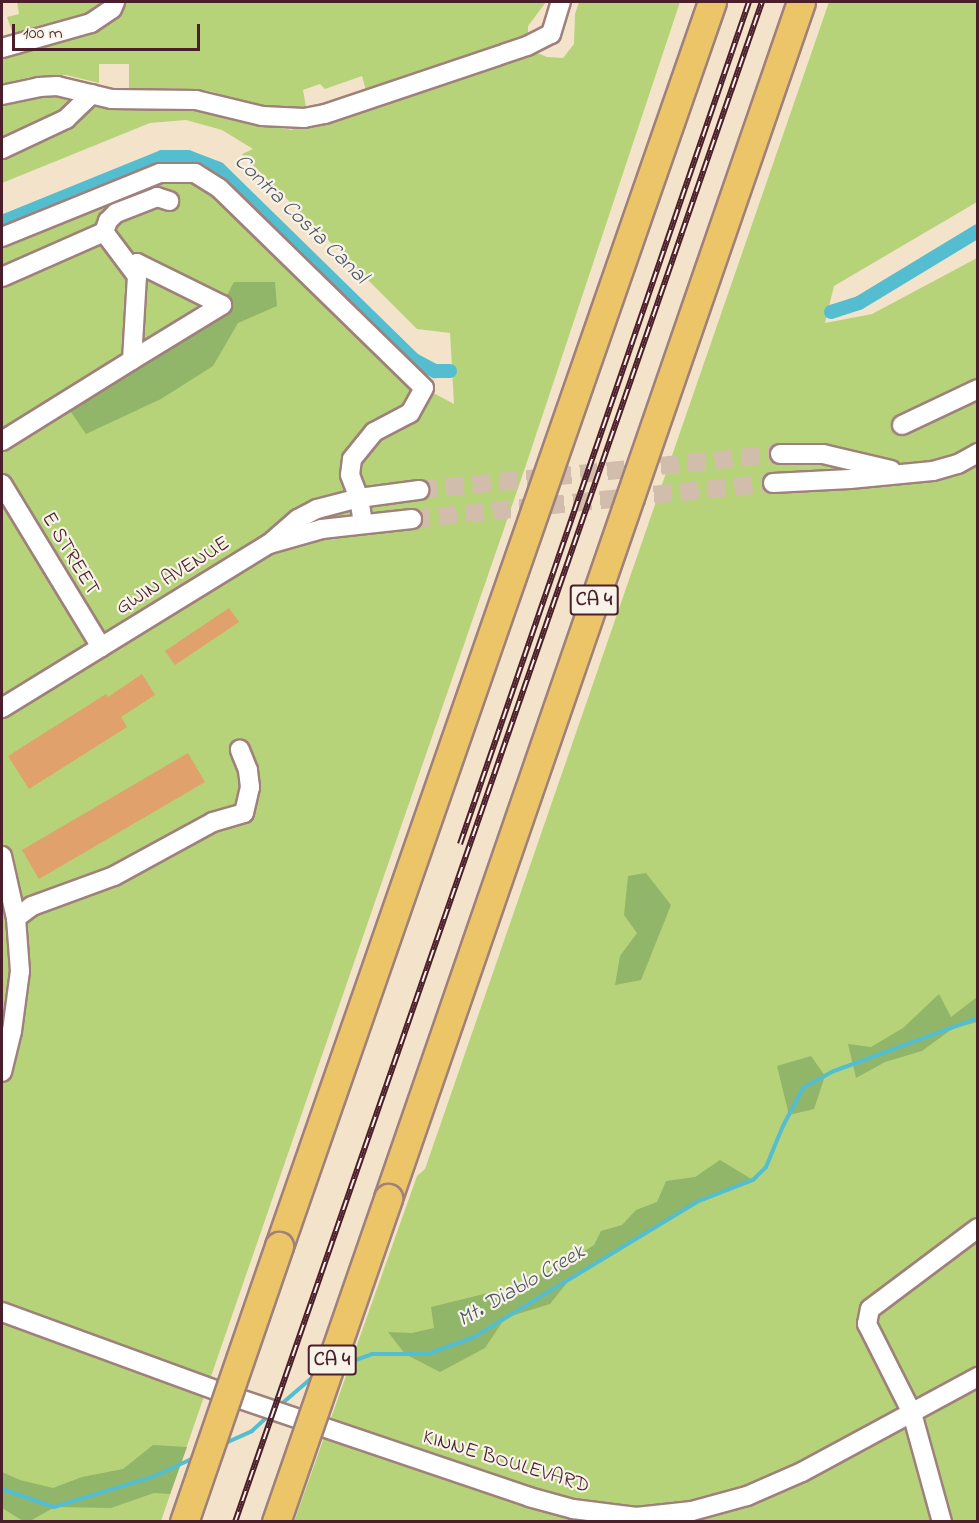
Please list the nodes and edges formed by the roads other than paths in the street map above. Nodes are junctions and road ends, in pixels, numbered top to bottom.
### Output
1 (115, 2) edge
2 (561, 2) edge
3 (710, 2) edge
4 (801, 2) edge
5 (2, 48) edge
6 (92, 94) junction
7 (2, 95) edge
8 (2, 149) edge
9 (169, 201) dead end
10 (104, 232) junction
11 (2, 237) edge
12 (137, 276) junction
13 (2, 277) edge
14 (132, 360) junction
15 (978, 389) edge
16 (902, 425) dead end
17 (2, 441) edge
18 (978, 453) edge
19 (780, 454) tunnel mouth
20 (910, 474) junction
21 (773, 483) tunnel mouth
22 (2, 484) edge
23 (419, 490) tunnel mouth
24 (359, 498) junction
25 (412, 519) tunnel mouth
26 (363, 524) junction
27 (269, 544) junction
28 (101, 647) junction
29 (2, 708) edge
30 (240, 750) dead end
31 (2, 856) edge
32 (16, 918) junction
33 (4, 1052) edge
34 (2, 1072) edge
35 (978, 1228) edge
36 (2, 1312) edge
37 (978, 1377) edge
38 (912, 1413) junction
39 (184, 1521) edge
40 (276, 1521) edge
41 (942, 1521) edge

1 - 5 street
2 - 6 street
3 - 39 highway, bridge
4 - 40 highway, CA 4, bridge
6 - 7 street
6 - 8 street
9 - 10 street
10 - 12 street
10 - 13 street
11 - 24 street
12 - 14 street
12 - 14 street
14 - 17 street
15 - 16 street
18 - 20 street
19 - 20 street
20 - 21 street
22 - 28 street, E STREET
23 - 24 street
24 - 26 street
24 - 27 street
25 - 26 street
26 - 27 street
27 - 28 street, GWIN AVENUE
28 - 29 street, GWIN AVENUE
30 - 32 street
31 - 32 street
32 - 33 street
33 - 34 street
35 - 38 street
36 - 38 street, KINNE BOULEVARD
37 - 38 street, KINNE BOULEVARD
38 - 41 street

